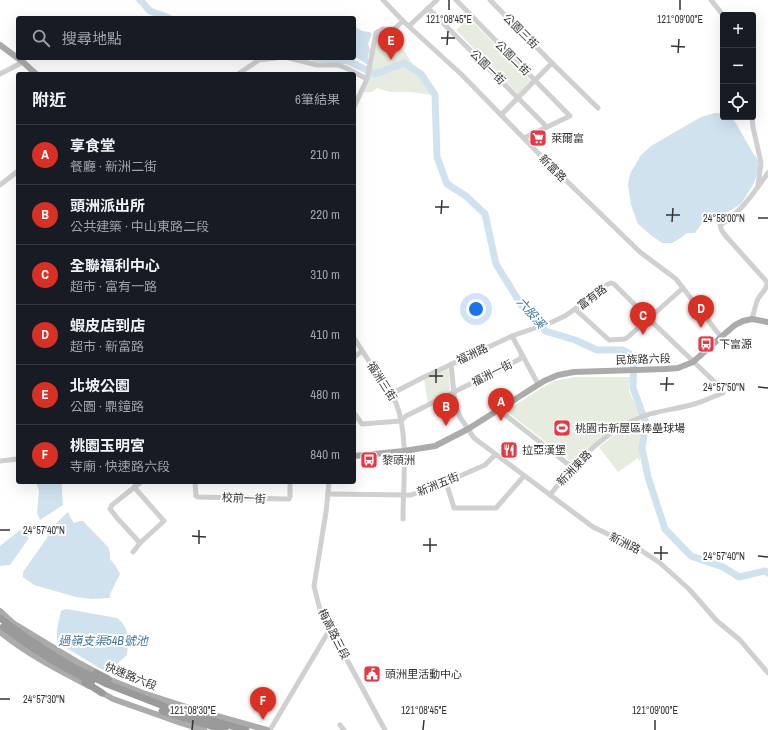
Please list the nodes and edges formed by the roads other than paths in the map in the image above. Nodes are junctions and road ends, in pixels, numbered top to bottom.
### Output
1 (383, 0) edge
2 (437, 0) edge
3 (456, 0) edge
4 (490, 0) edge
5 (711, 0) edge
6 (428, 8) junction
7 (721, 12) edge
8 (403, 21) junction
9 (409, 26) junction
10 (0, 45) edge
11 (16, 57) edge
12 (20, 60) edge
13 (259, 60) edge
14 (297, 60) edge
15 (23, 62) junction
16 (552, 63) junction
17 (34, 72) edge
18 (241, 72) edge
19 (354, 72) edge
20 (356, 73) edge
21 (0, 74) edge
22 (367, 79) junction
23 (536, 80) junction
24 (518, 98) junction
25 (356, 103) edge
26 (598, 108) dead end
27 (501, 115) junction
28 (752, 120) edge
29 (547, 127) junction
30 (524, 138) junction
31 (16, 173) edge
32 (768, 173) edge
33 (0, 185) edge
34 (758, 186) junction
35 (683, 288) junction
36 (575, 309) junction
37 (649, 319) junction
38 (752, 319) junction
39 (768, 322) edge
40 (512, 336) junction
41 (721, 337) junction
42 (356, 341) edge
43 (362, 351) junction
44 (522, 355) junction
45 (356, 356) edge
46 (693, 362) junction
47 (451, 364) junction
48 (538, 384) junction
49 (454, 392) junction
50 (723, 393) joint
51 (391, 394) junction
52 (499, 410) junction
53 (356, 416) edge
54 (401, 421) junction
55 (468, 430) junction
56 (404, 451) junction
57 (495, 455) junction
58 (356, 456) edge
59 (16, 459) edge
60 (0, 461) edge
61 (573, 468) junction
62 (524, 476) junction
63 (446, 482) junction
64 (138, 484) edge
65 (195, 484) edge
66 (290, 484) edge
67 (329, 484) edge
68 (134, 487) junction
69 (328, 494) junction
70 (403, 495) junction
71 (550, 495) junction
72 (403, 519) dead end
73 (140, 543) junction
74 (133, 552) dead end
75 (0, 611) edge
76 (0, 618) edge
77 (0, 625) edge
78 (330, 629) junction
79 (0, 632) edge
80 (51, 656) junction
81 (768, 674) edge
82 (108, 679) junction
83 (102, 693) junction
84 (340, 725) dead end
85 (204, 730) edge
86 (225, 730) edge
87 (246, 730) edge
88 (269, 730) edge
89 (344, 730) edge
90 (385, 730) edge

1 - 8 street, 新富路
2 - 6 street
3 - 23 street, 公園二街
4 - 16 street, 公園三街
5 - 7 street
6 - 9 street
6 - 24 street, 公園一街
8 - 9 street, 新富路
8 - 22 street
9 - 27 street, 新富路
10 - 11 main road
12 - 15 main road
13 - 18 street
14 - 19 street
15 - 17 main road
15 - 21 street
16 - 23 street
16 - 26 street, 公園三街
20 - 22 street
22 - 25 street
23 - 24 street
23 - 29 street, 公園二街
24 - 27 street
24 - 29 street, 公園一街
27 - 30 street, 新富路
28 - 34 street
29 - 30 street
30 - 35 street, 新富路
31 - 33 street
32 - 34 street
34 - 38 street
35 - 37 street
35 - 41 street, 新富路
36 - 37 street
36 - 37 street, 富有路
36 - 40 street, 富有路
37 - 46 street, 富有路
38 - 39 main road
38 - 41 main road, 民族路六段
40 - 44 street, 福洲一街
40 - 47 street, 福洲路
41 - 46 main road, 民族路六段
42 - 43 street, 福洲三街
43 - 45 street
43 - 51 street, 福洲三街
44 - 48 street, 福洲一街
44 - 49 street, 福洲一街
46 - 48 main road, 民族路六段
46 - 50 street, 富有路
47 - 49 street, 福洲路
47 - 51 street
48 - 52 main road, 民族路六段
49 - 54 street, 福洲一街
49 - 55 street, 福洲路
50 - 61 street, 新洲東路
51 - 54 street, 福洲三街
52 - 55 main road, 民族路六段
52 - 61 street
53 - 54 street, 福洲一街
54 - 56 street, 福洲三街
55 - 56 main road, 民族路六段
55 - 57 street, 新洲路
56 - 58 main road, 民族路六段
56 - 70 street, 福洲三街
57 - 62 street, 新洲路
57 - 63 street, 新洲五街
59 - 60 street
61 - 71 street, 新洲東路
62 - 63 street
62 - 71 street, 新洲路
63 - 70 street, 新洲五街
64 - 68 street
65 - 66 street, 校前一街
67 - 69 street, 梅高路三段
68 - 73 street
68 - 73 street
69 - 70 street, 新洲五街
69 - 78 street, 梅高路三段
70 - 72 street, 福洲三街
71 - 81 street, 新洲路
73 - 74 street
75 - 82 main road, 快速路六段
76 - 80 highway
77 - 80 highway
78 - 88 street
78 - 90 street, 梅高路三段
79 - 83 main road
80 - 82 highway
80 - 83 highway
80 - 86 highway
80 - 87 highway
82 - 88 main road, 快速路六段
83 - 85 main road
84 - 89 street

